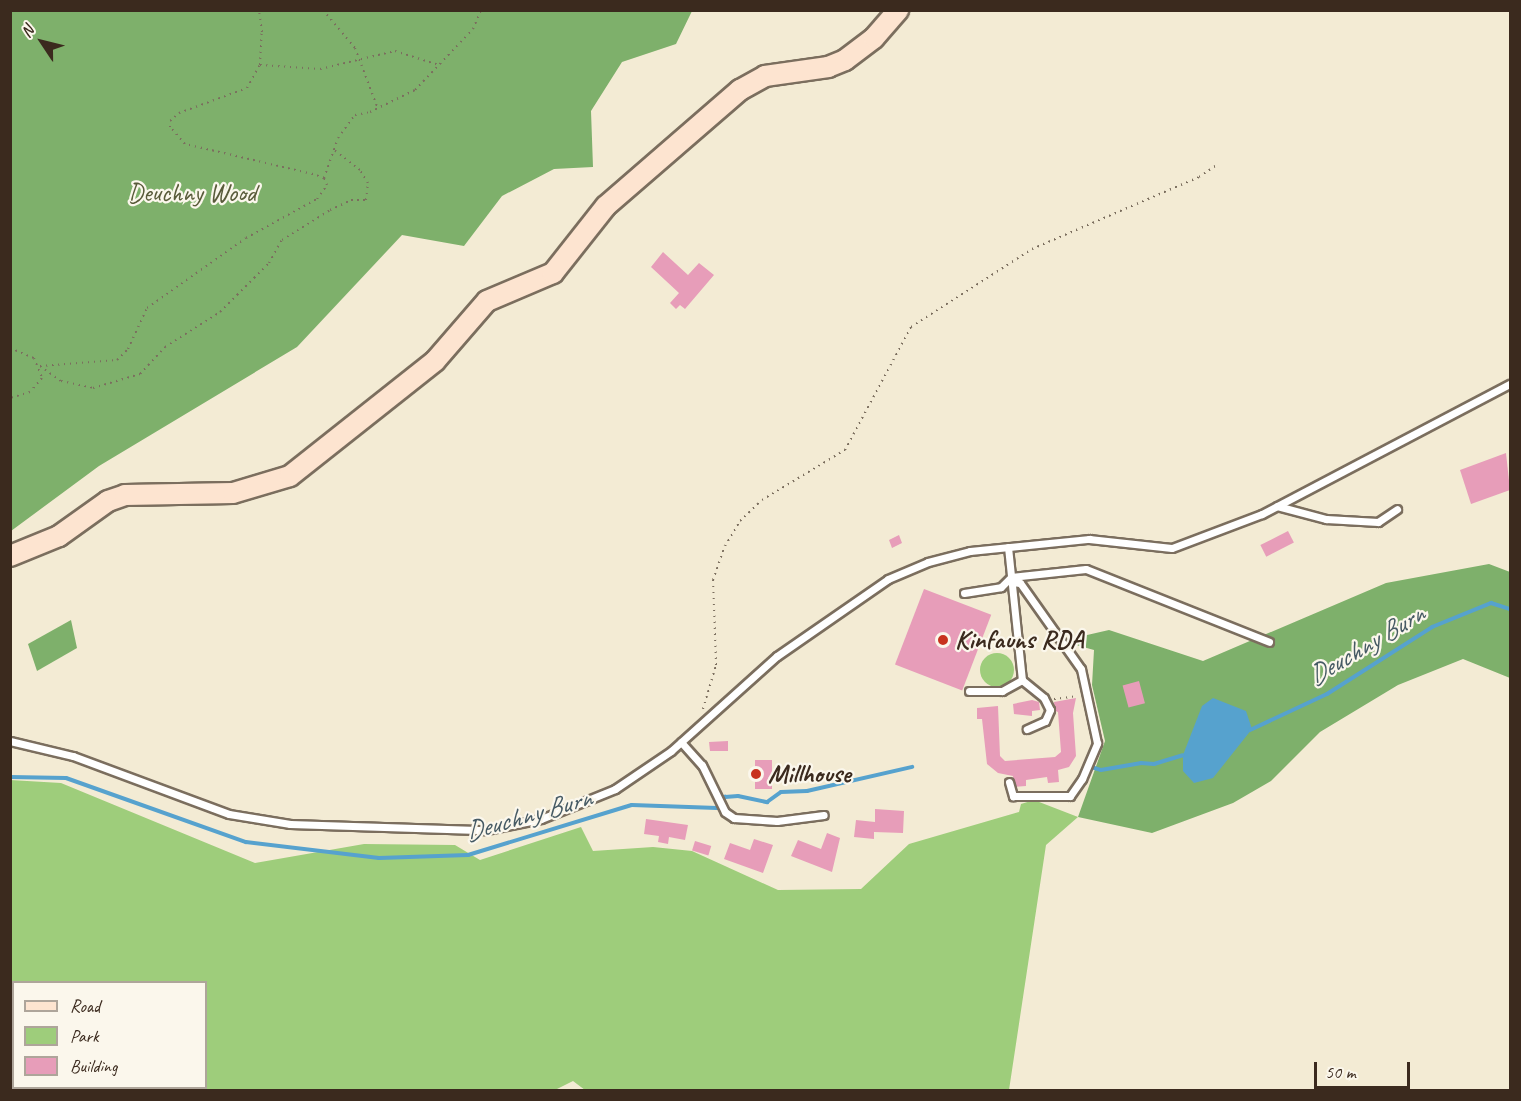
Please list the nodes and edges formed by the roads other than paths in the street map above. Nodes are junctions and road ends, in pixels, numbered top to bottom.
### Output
1 (898, 10) edge
2 (1510, 384) edge
3 (1277, 506) junction
4 (1397, 509) dead end
5 (1008, 548) junction
6 (10, 556) edge
7 (1012, 579) junction
8 (964, 592) dead end
9 (1269, 642) dead end
10 (1022, 680) junction
11 (969, 691) dead end
12 (1027, 729) dead end
13 (10, 741) edge
14 (681, 742) junction
15 (1009, 782) dead end
16 (824, 815) dead end

1 - 6 street
2 - 3 lane
3 - 4 lane
3 - 5 lane
5 - 7 lane
5 - 14 lane
7 - 8 lane
7 - 9 lane
7 - 10 lane
7 - 15 lane
10 - 11 lane
10 - 12 lane
13 - 14 lane
14 - 16 lane

